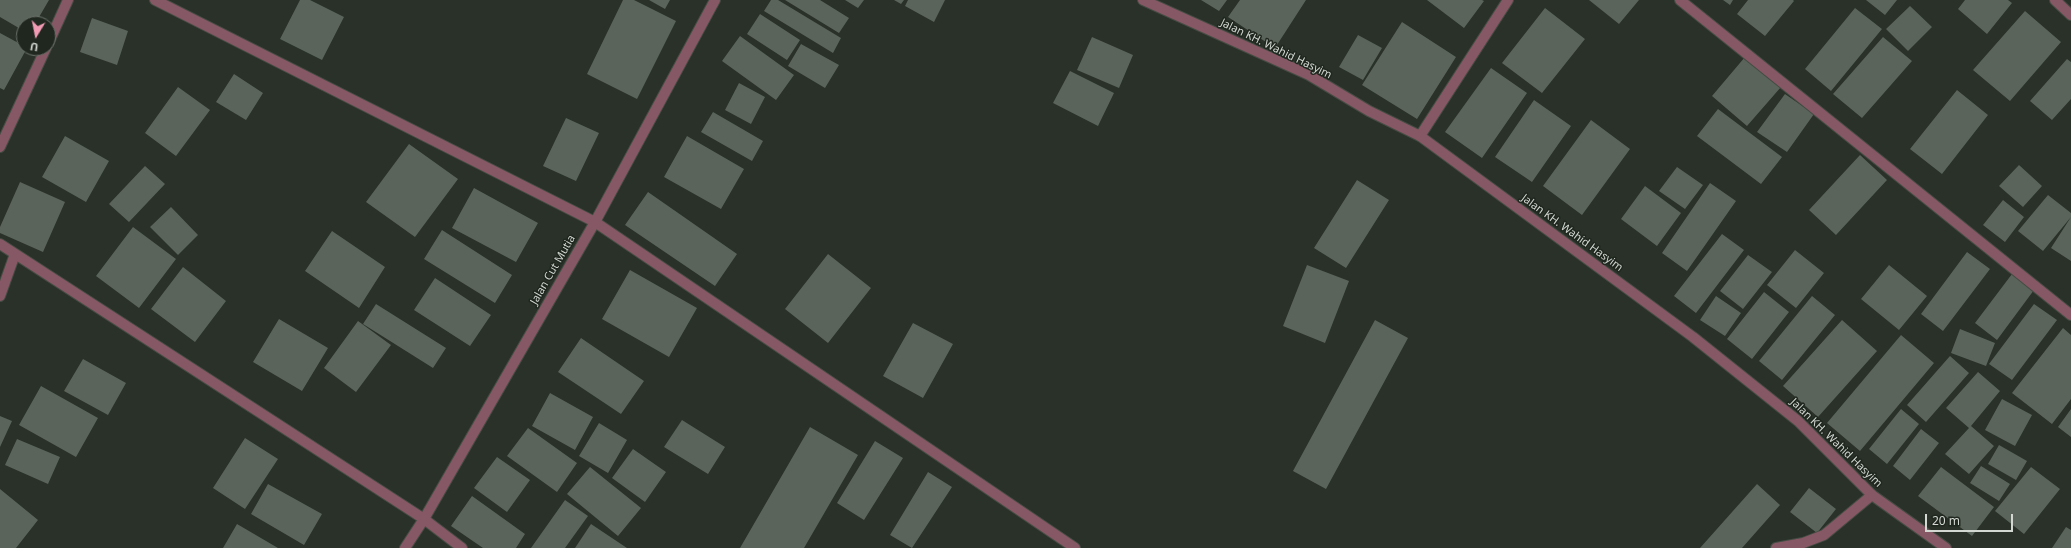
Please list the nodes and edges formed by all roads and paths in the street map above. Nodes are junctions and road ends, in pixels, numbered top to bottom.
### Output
1 (68, 0) edge
2 (155, 0) edge
3 (715, 0) edge
4 (1143, 0) edge
5 (1508, 0) edge
6 (1680, 0) edge
7 (2055, 0) edge
8 (2071, 15) edge
9 (56, 26) edge
10 (42, 56) edge
11 (1420, 136) junction
12 (0, 147) edge
13 (595, 222) junction
14 (0, 244) edge
15 (15, 254) junction
16 (0, 296) edge
17 (2071, 315) edge
18 (1872, 495) junction
19 (424, 519) junction
20 (405, 548) edge
21 (462, 548) edge
22 (1075, 548) edge
23 (1776, 548) edge
24 (1946, 548) edge

1 - 9 street
2 - 13 street
3 - 13 street, Jalan Cut Mutia
4 - 11 street, Jalan KH. Wahid Hasyim
5 - 11 street
6 - 17 street
7 - 8 street
10 - 12 street
11 - 18 street, Jalan KH. Wahid Hasyim
13 - 19 street, Jalan Cut Mutia
13 - 22 street
14 - 15 street
15 - 16 street
15 - 19 street
18 - 23 street
18 - 24 street, Jalan KH. Wahid Hasyim
19 - 20 street, Jalan Cut Mutia
19 - 21 street

